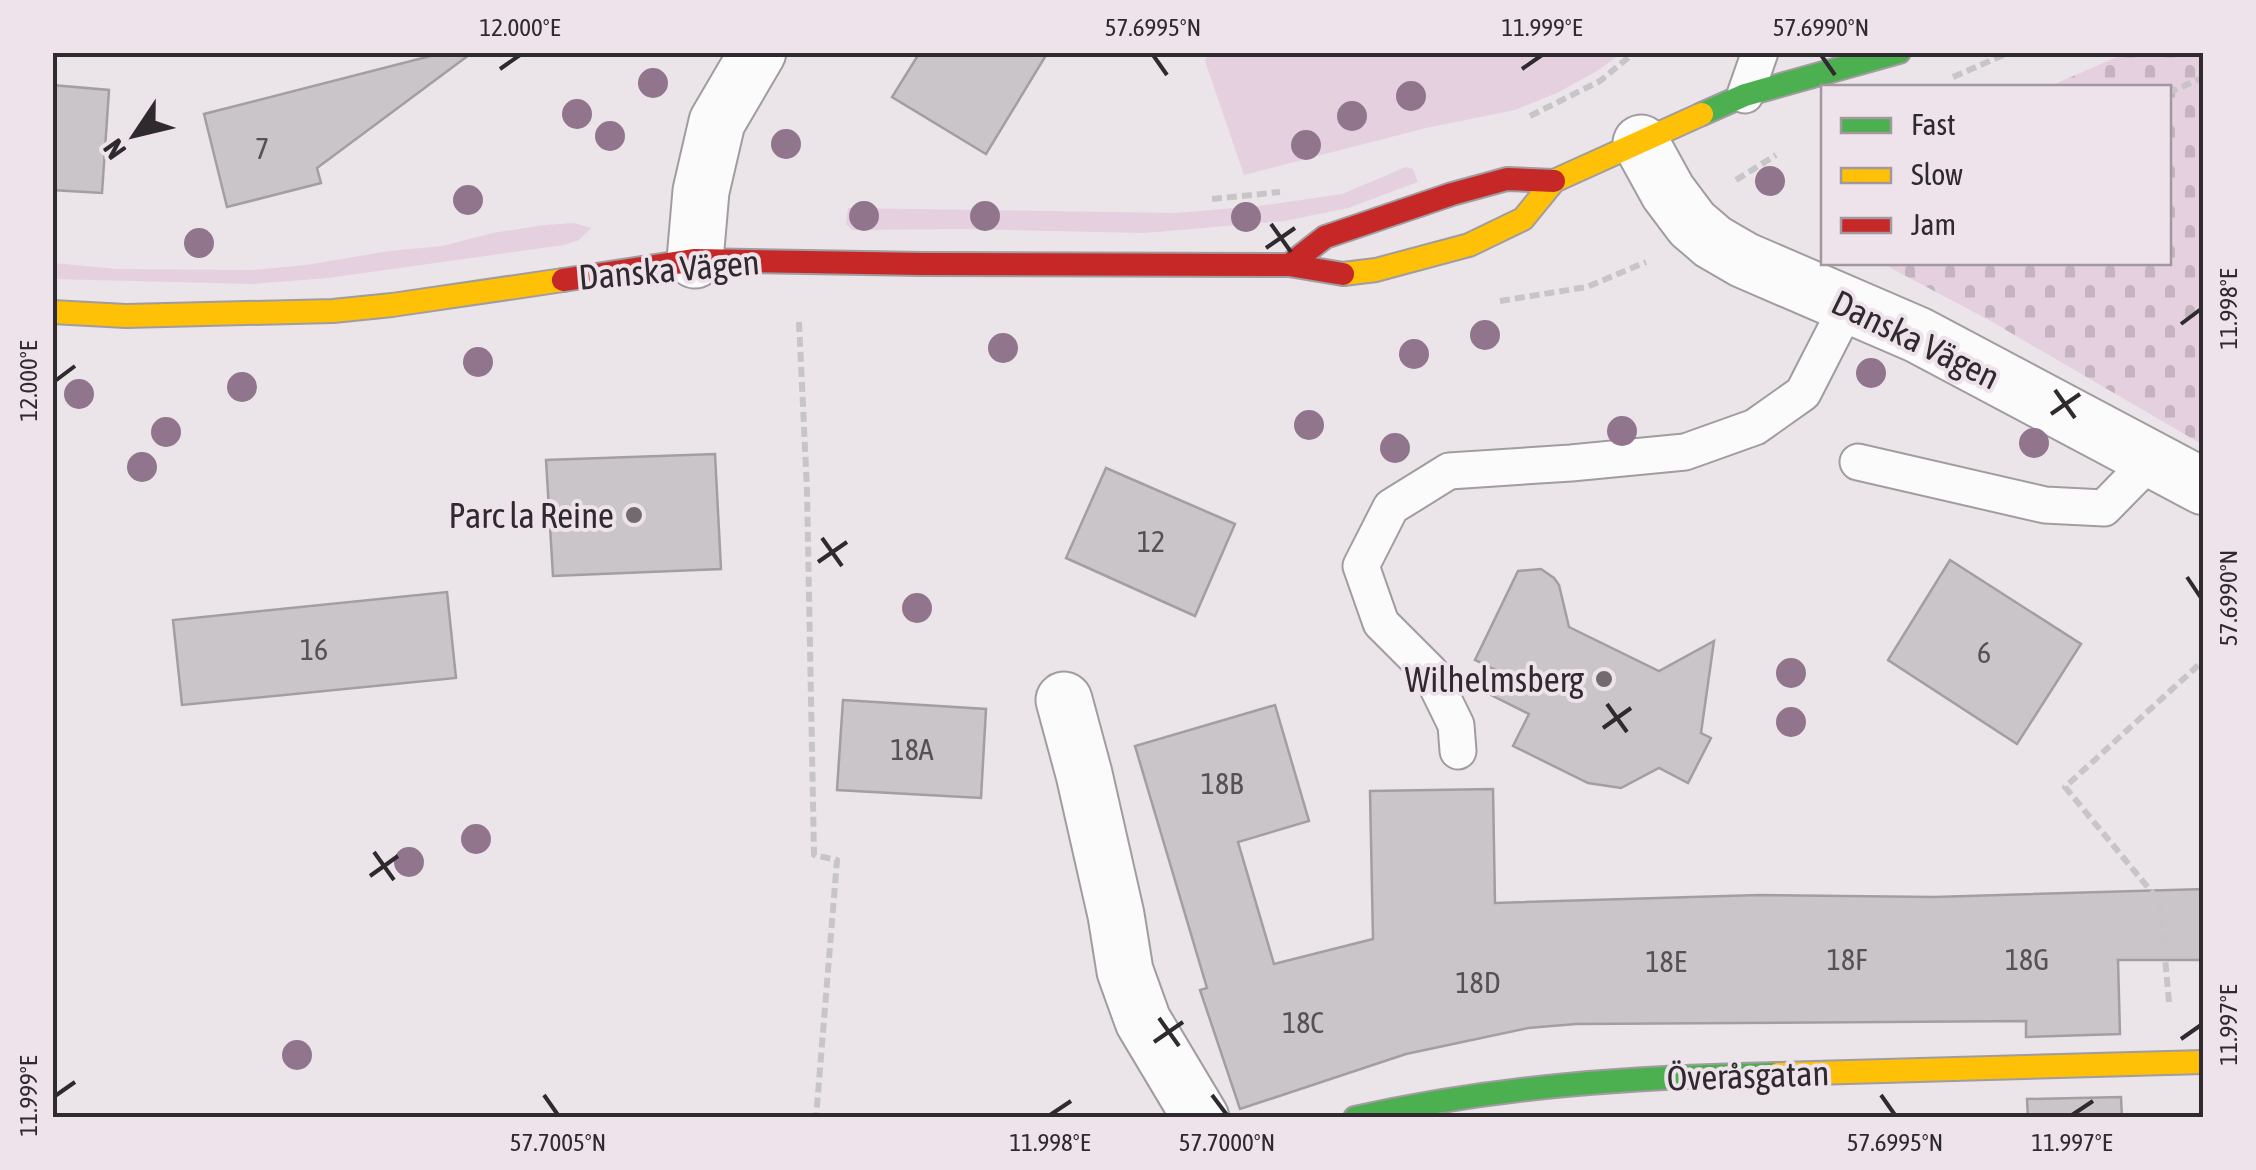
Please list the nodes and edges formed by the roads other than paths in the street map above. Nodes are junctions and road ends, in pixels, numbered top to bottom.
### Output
1 (758, 52) edge
2 (1760, 52) edge
3 (1784, 52) edge
4 (1899, 52) edge
5 (1745, 95) junction
6 (1641, 143) junction
7 (1554, 181) junction
8 (695, 260) junction
9 (1289, 265) junction
10 (1848, 305) junction
11 (52, 312) edge
12 (2152, 459) junction
13 (1858, 462) dead end
14 (2204, 486) edge
15 (1064, 700) dead end
16 (1458, 751) dead end
17 (2204, 1062) edge
18 (1201, 1118) edge
19 (1354, 1118) edge

1 - 8 street
2 - 5 lane
3 - 5 street
4 - 5 street
5 - 6 street
6 - 7 street, Danska Vägen
6 - 10 street, Danska Vägen
7 - 9 street, Danska Vägen
7 - 9 street, Danska Vägen
8 - 9 street, Danska Vägen
8 - 11 street, Danska Vägen
10 - 12 street, Danska Vägen
10 - 16 lane
12 - 13 lane
12 - 14 street, Danska Vägen
15 - 18 street
17 - 19 street, Överåsgatan

